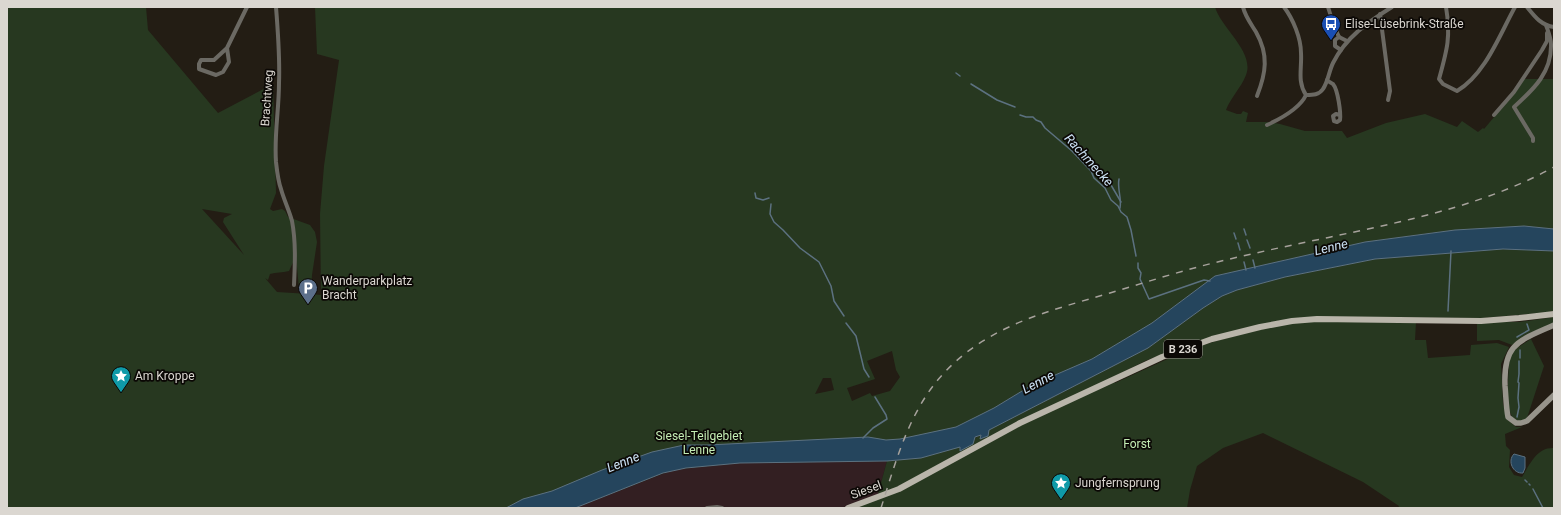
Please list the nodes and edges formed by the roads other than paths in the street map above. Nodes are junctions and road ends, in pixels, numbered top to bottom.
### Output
1 (247, 7) edge
2 (276, 7) edge
3 (1243, 7) edge
4 (1284, 7) edge
5 (1328, 7) edge
6 (1392, 7) edge
7 (1446, 7) edge
8 (1515, 7) edge
9 (1527, 7) edge
10 (1380, 14) junction
11 (1546, 25) junction
12 (1554, 27) edge
13 (1339, 36) junction
14 (1347, 41) junction
15 (227, 48) junction
16 (1340, 49) junction
17 (1327, 80) junction
18 (1306, 95) junction
19 (1257, 96) dead end
20 (1388, 100) dead end
21 (1340, 115) dead end
22 (1494, 115) dead end
23 (1267, 125) dead end
24 (1533, 140) dead end
25 (294, 284) dead end
26 (1554, 314) edge
27 (1554, 325) edge
28 (1554, 395) edge
29 (707, 508) edge
30 (722, 508) edge
31 (848, 508) edge

1 - 15 street
2 - 25 street, Brachtweg
3 - 19 street
4 - 18 street
5 - 13 street
6 - 10 street
7 - 8 street
9 - 11 street
10 - 14 street
10 - 20 street
11 - 12 street
11 - 22 street
11 - 24 street
13 - 14 street
13 - 16 street
14 - 16 street
15 - 15 street
16 - 17 street
17 - 18 street
17 - 21 street
18 - 23 street
26 - 31 main road, Siesel / B 236
27 - 28 main road
29 - 30 street

